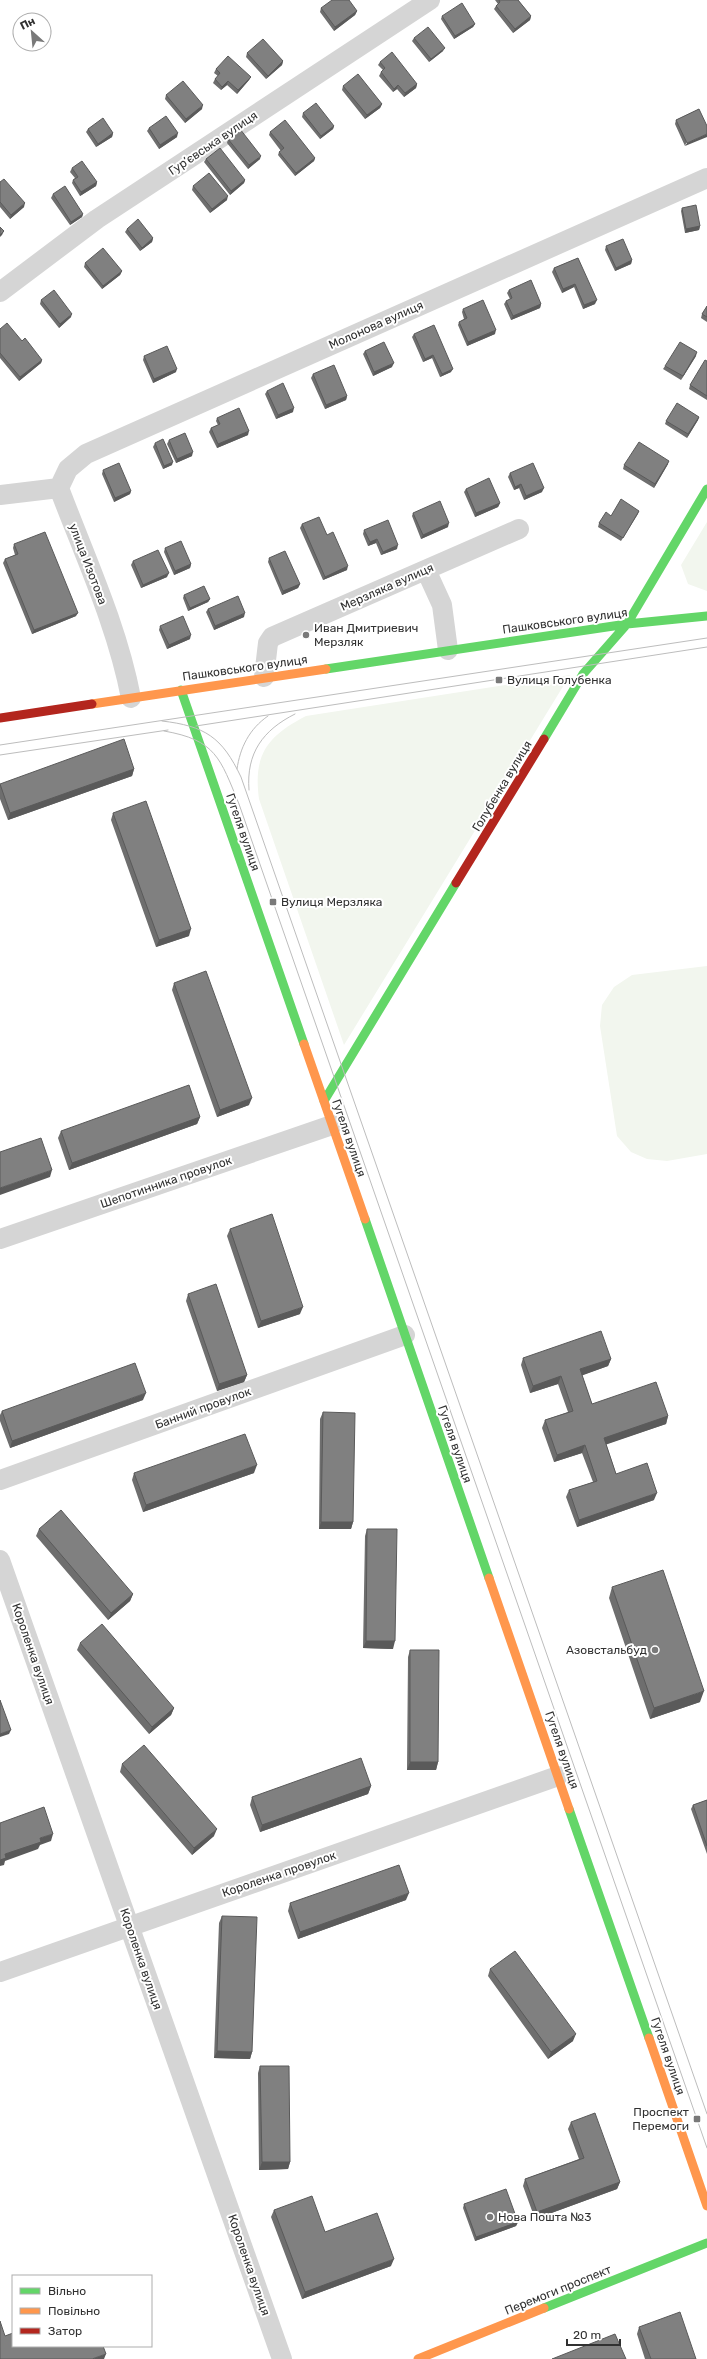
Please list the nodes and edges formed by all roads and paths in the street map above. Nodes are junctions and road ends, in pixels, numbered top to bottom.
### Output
1 (430, 0) edge
2 (707, 178) edge
3 (0, 292) edge
4 (59, 488) junction
5 (707, 489) edge
6 (0, 495) edge
7 (519, 529) dead end
8 (426, 570) junction
9 (707, 616) edge
10 (627, 624) junction
11 (448, 650) junction
12 (264, 677) junction
13 (181, 690) junction
14 (131, 698) junction
15 (0, 718) edge
16 (324, 1101) junction
17 (332, 1125) junction
18 (0, 1239) edge
19 (405, 1335) junction
20 (0, 1480) edge
21 (0, 1560) edge
22 (558, 1776) junction
23 (129, 1926) junction
24 (0, 1972) edge
25 (707, 2206) edge
26 (707, 2243) edge
27 (282, 2359) edge
28 (418, 2359) edge

1 - 3 street, Гур’євська вулиця
2 - 4 street, Молонова вулиця
4 - 6 street
4 - 14 street, улица Изотова
5 - 10 main road, Голубенка вулиця
7 - 8 street, Мерзляка вулиця
8 - 11 street
8 - 12 street, Мерзляка вулиця
9 - 10 main road, Пашковського вулиця
10 - 11 main road, Пашковського вулиця
10 - 16 main road, Голубенка вулиця
11 - 12 main road, Пашковського вулиця
12 - 13 main road, Пашковського вулиця
13 - 14 main road, Пашковського вулиця
13 - 16 main road, Гугеля вулиця
14 - 15 main road, Пашковського вулиця
16 - 17 main road, Гугеля вулиця
17 - 18 street, Шепотинника провулок
17 - 19 main road, Гугеля вулиця
19 - 20 street, Банний провулок
19 - 22 main road, Гугеля вулиця
21 - 23 street, Короленка вулиця
22 - 23 street, Короленка провулок
22 - 25 main road, Гугеля вулиця
23 - 24 street, Короленка провулок
23 - 27 street, Короленка вулиця
26 - 28 main road, Перемоги проспект

